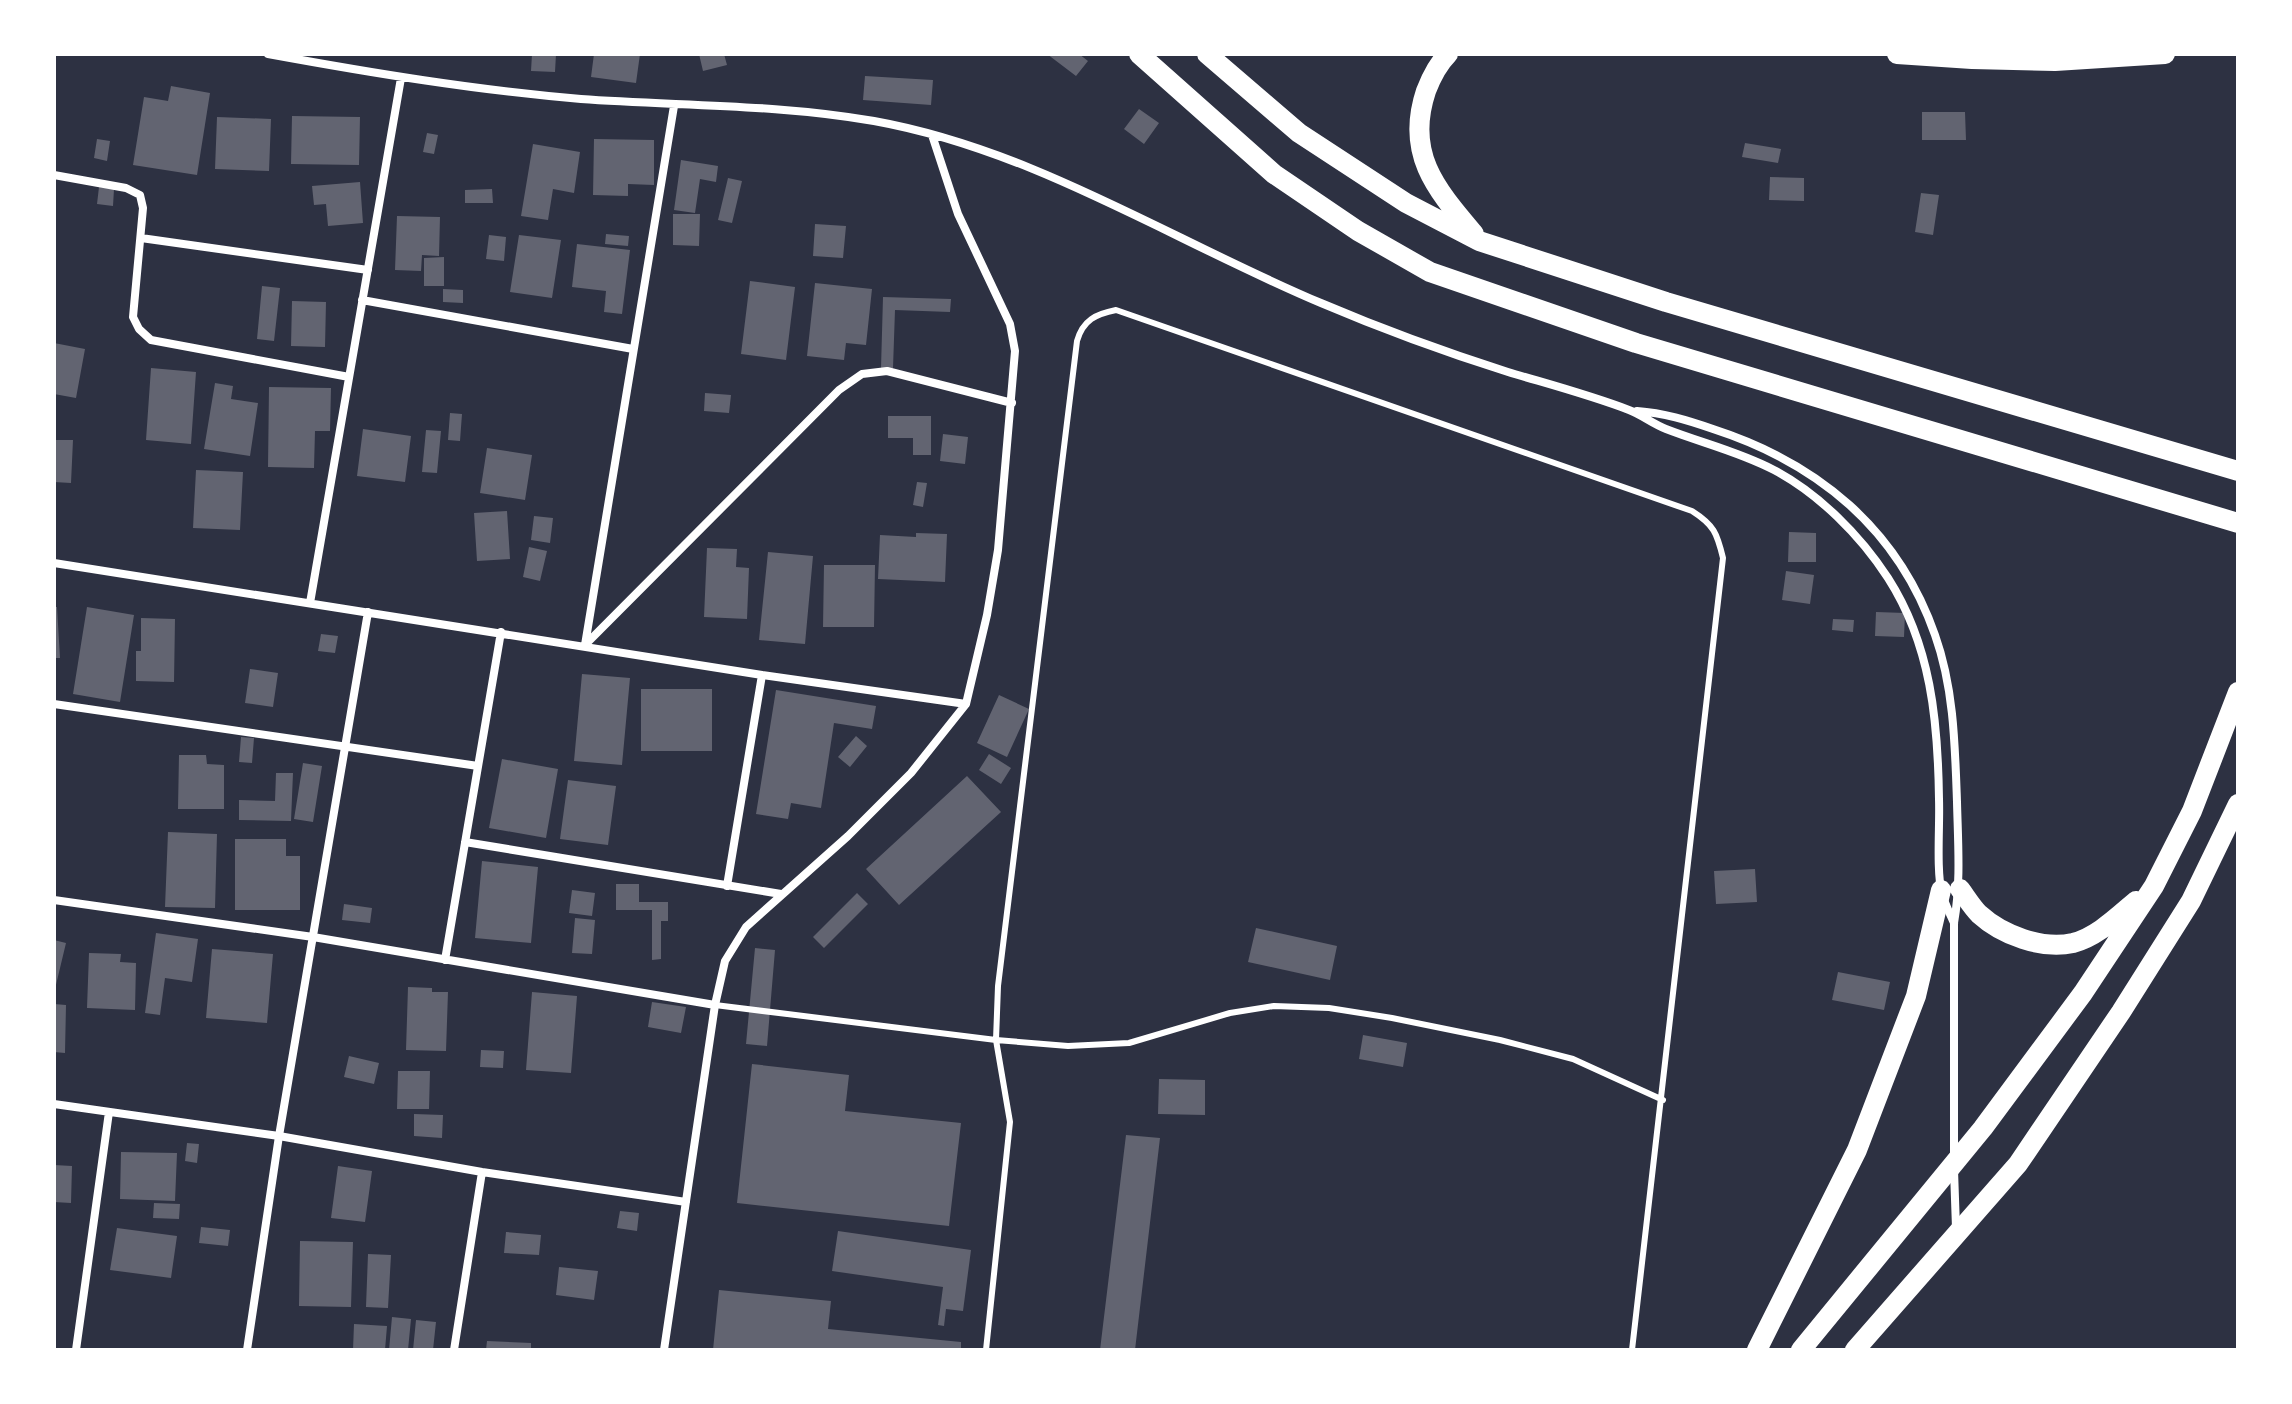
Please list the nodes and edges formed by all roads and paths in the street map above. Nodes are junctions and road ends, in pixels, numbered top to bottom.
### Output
1 (268, 54) edge
2 (1139, 54) edge
3 (1207, 54) edge
4 (1448, 54) edge
5 (1897, 54) edge
6 (2165, 54) edge
7 (1996, 57) edge
8 (309, 58) edge
9 (401, 78) junction
10 (674, 106) junction
11 (932, 135) junction
12 (54, 175) edge
13 (141, 238) junction
14 (1479, 241) junction
15 (368, 270) junction
16 (362, 300) junction
17 (633, 349) junction
18 (349, 377) junction
19 (1012, 403) junction
20 (1632, 411) junction
21 (2238, 471) edge
22 (2238, 523) edge
23 (54, 563) edge
24 (310, 603) junction
25 (368, 612) junction
26 (501, 632) junction
27 (585, 645) junction
28 (762, 675) junction
29 (2238, 692) edge
30 (54, 704) edge
31 (966, 704) junction
32 (347, 747) junction
33 (478, 766) junction
34 (2238, 804) edge
35 (465, 842) junction
36 (727, 886) junction
37 (2154, 886) junction
38 (1950, 890) junction
39 (781, 894) junction
40 (54, 900) edge
41 (1954, 923) junction
42 (313, 937) junction
43 (445, 960) junction
44 (715, 1005) junction
45 (996, 1040) junction
46 (1663, 1100) junction
47 (54, 1104) edge
48 (109, 1112) junction
49 (279, 1136) junction
50 (1954, 1163) junction
51 (482, 1172) junction
52 (686, 1202) junction
53 (1956, 1238) junction
54 (76, 1350) edge
55 (247, 1350) edge
56 (454, 1350) edge
57 (664, 1350) edge
58 (986, 1350) edge
59 (1632, 1350) edge
60 (1757, 1350) edge
61 (1801, 1350) edge
62 (1855, 1350) edge

1 - 8 street
2 - 22 main road
3 - 14 main road
4 - 14 main road
5 - 7 main road
6 - 7 main road
8 - 9 street
9 - 10 street
9 - 15 street
10 - 11 street
10 - 17 street
11 - 19 street
11 - 20 street
12 - 13 street
13 - 15 street
13 - 18 street
14 - 21 main road
15 - 16 street
16 - 17 street
16 - 18 street
17 - 27 street
18 - 24 street
19 - 27 street
19 - 31 street
20 - 38 street
20 - 38 street
23 - 24 street
24 - 25 street
25 - 26 street
25 - 32 street
26 - 27 street
26 - 33 street
27 - 28 street
28 - 31 street
28 - 36 street
29 - 37 main road
30 - 32 street
31 - 39 street
32 - 33 street
32 - 42 street
33 - 35 street
34 - 53 main road
35 - 36 street
35 - 43 street
36 - 39 street
37 - 38 main road
37 - 50 main road
38 - 41 street
38 - 41 street
38 - 60 main road
39 - 44 street
40 - 42 street
41 - 50 street
42 - 43 street
42 - 49 street
43 - 44 street
44 - 45 lane
44 - 52 street
45 - 46 lane
45 - 46 lane
45 - 58 lane
46 - 59 lane
47 - 48 street
48 - 49 street
48 - 54 street
49 - 51 street
49 - 55 street
50 - 53 street
50 - 61 main road
51 - 52 street
51 - 56 street
52 - 57 street
53 - 62 main road

